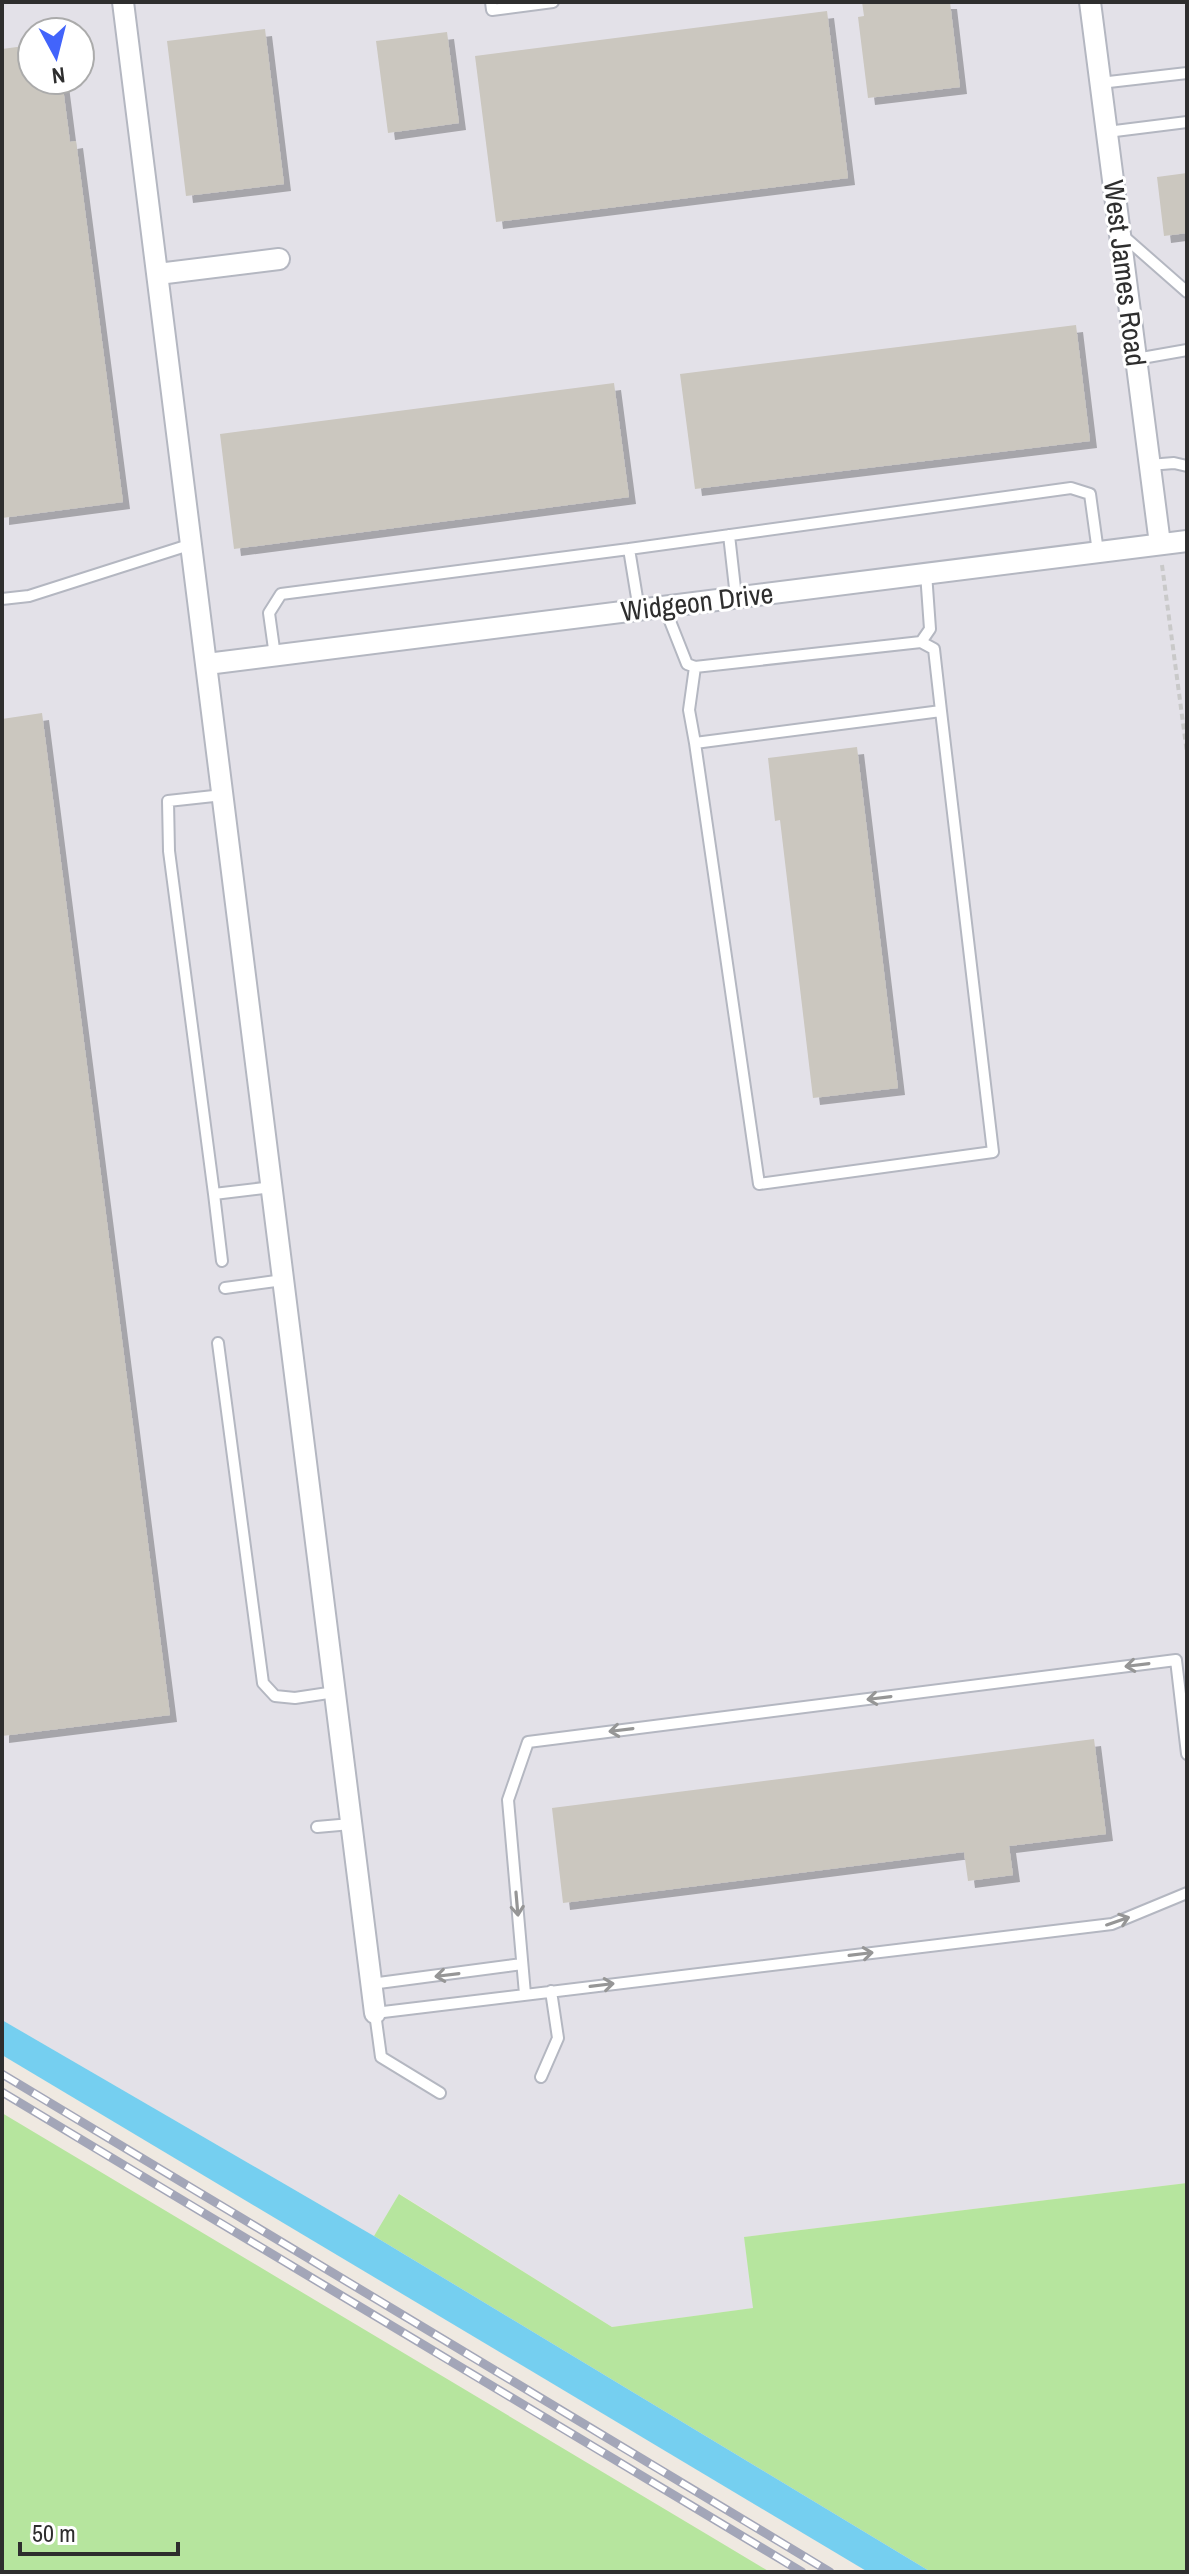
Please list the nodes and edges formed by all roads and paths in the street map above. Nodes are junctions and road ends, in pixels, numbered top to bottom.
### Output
1 (123, 2) edge
2 (491, 2) edge
3 (553, 2) edge
4 (1090, 2) edge
5 (1187, 73) edge
6 (1100, 83) junction
7 (1187, 122) edge
8 (1107, 132) junction
9 (1120, 233) junction
10 (279, 259) dead end
11 (158, 274) junction
12 (1187, 292) edge
13 (1187, 350) edge
14 (1136, 359) junction
15 (1149, 465) junction
16 (1187, 466) edge
17 (729, 535) junction
18 (1187, 541) edge
19 (192, 544) junction
20 (1160, 544) junction
21 (629, 549) junction
22 (1098, 552) junction
23 (926, 573) junction
24 (736, 597) junction
25 (2, 599) edge
26 (664, 606) junction
27 (639, 610) junction
28 (921, 642) junction
29 (275, 656) junction
30 (207, 664) junction
31 (695, 667) junction
32 (941, 711) junction
33 (695, 743) junction
34 (1187, 753) edge
35 (223, 795) junction
36 (272, 1187) junction
37 (214, 1194) junction
38 (222, 1261) dead end
39 (283, 1280) junction
40 (225, 1288) dead end
41 (218, 1343) dead end
42 (335, 1692) junction
43 (1187, 1754) edge
44 (351, 1824) junction
45 (317, 1827) dead end
46 (1187, 1893) edge
47 (522, 1964) junction
48 (371, 1984) junction
49 (551, 1991) junction
50 (525, 1994) junction
51 (375, 2013) junction
52 (541, 2077) dead end
53 (440, 2093) dead end

1 - 11 street
2 - 3 lane
4 - 6 street, West James Road
5 - 6 lane
6 - 8 street, West James Road
7 - 8 lane
8 - 9 street, West James Road
9 - 12 lane
9 - 14 street, West James Road
10 - 11 street
11 - 19 street
13 - 14 lane
14 - 15 street, West James Road
15 - 16 lane
15 - 20 street, West James Road
17 - 21 lane
17 - 22 lane
17 - 24 lane
18 - 20 street, Widgeon Drive
19 - 25 lane
19 - 30 street
20 - 22 street, Widgeon Drive
20 - 34 path
21 - 27 lane
21 - 29 lane
22 - 23 street, Widgeon Drive
23 - 24 street, Widgeon Drive
23 - 28 lane
24 - 26 street, Widgeon Drive
26 - 27 street, Widgeon Drive
26 - 31 lane
27 - 29 street, Widgeon Drive
28 - 31 lane
28 - 32 lane
29 - 30 street, Widgeon Drive
30 - 35 street
31 - 33 lane
32 - 33 lane
32 - 33 lane
35 - 36 street
35 - 37 lane
36 - 37 lane
36 - 39 street
37 - 38 lane
39 - 40 lane
39 - 42 street
41 - 42 lane
42 - 44 street
43 -> 47 lane
44 - 45 lane
44 - 48 street
49 -> 46 lane
47 -> 48 lane
47 - 50 lane
48 - 51 street
49 - 50 lane
49 - 52 lane
50 - 51 lane
51 - 53 lane

